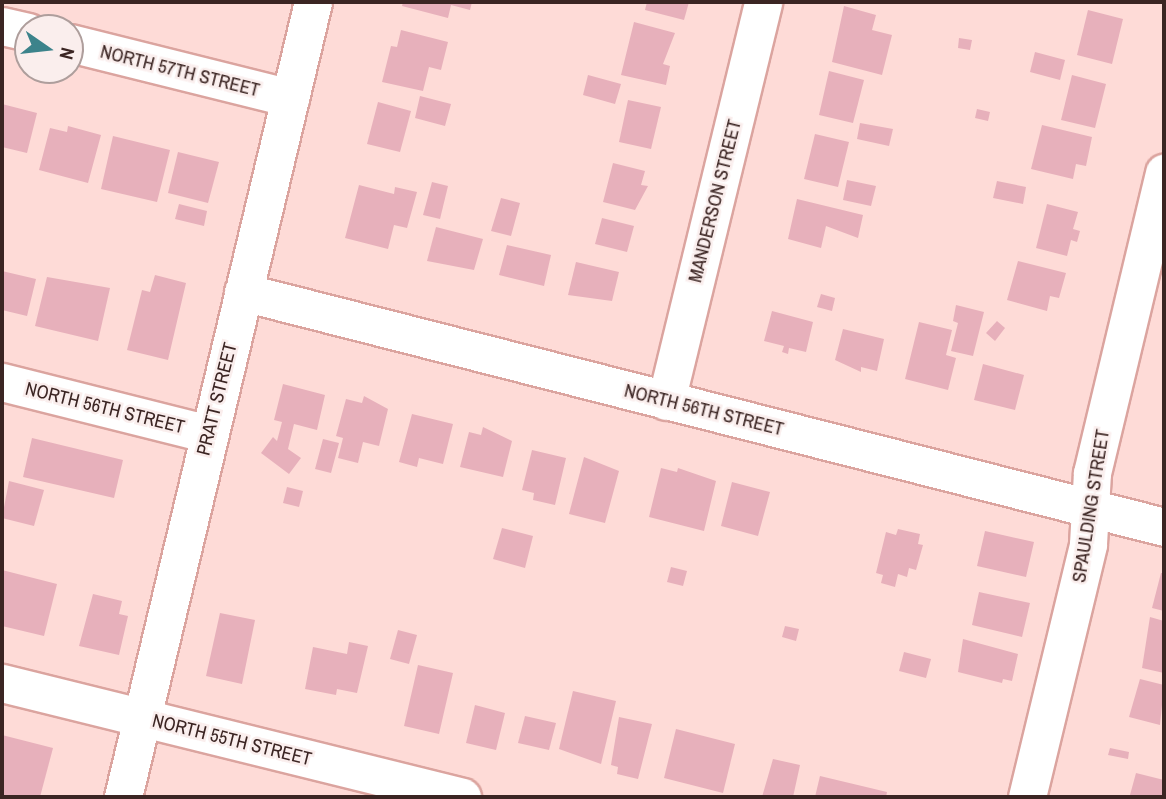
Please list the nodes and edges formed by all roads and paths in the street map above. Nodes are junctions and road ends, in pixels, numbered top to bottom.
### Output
1 (313, 2) edge
2 (763, 2) edge
3 (84, 46) edge
4 (290, 98) junction
5 (1164, 173) edge
6 (243, 292) junction
7 (2, 382) edge
8 (667, 401) junction
9 (209, 434) junction
10 (1090, 508) junction
11 (1164, 527) edge
12 (2, 683) edge
13 (142, 718) junction
14 (123, 797) edge
15 (462, 797) edge
16 (1027, 797) edge

1 - 4 street, PRATT STREET
2 - 8 street, MANDERSON STREET
3 - 4 street, NORTH 57TH STREET
4 - 6 street, PRATT STREET
5 - 10 street, SPAULDING STREET
6 - 8 street, NORTH 56TH STREET
6 - 9 street, PRATT STREET
7 - 9 street, NORTH 56TH STREET
8 - 10 street, NORTH 56TH STREET
9 - 13 street, PRATT STREET
10 - 11 street, NORTH 56TH STREET
10 - 16 street, SPAULDING STREET
12 - 13 street, NORTH 55TH STREET
13 - 14 street, PRATT STREET
13 - 15 street, NORTH 55TH STREET

